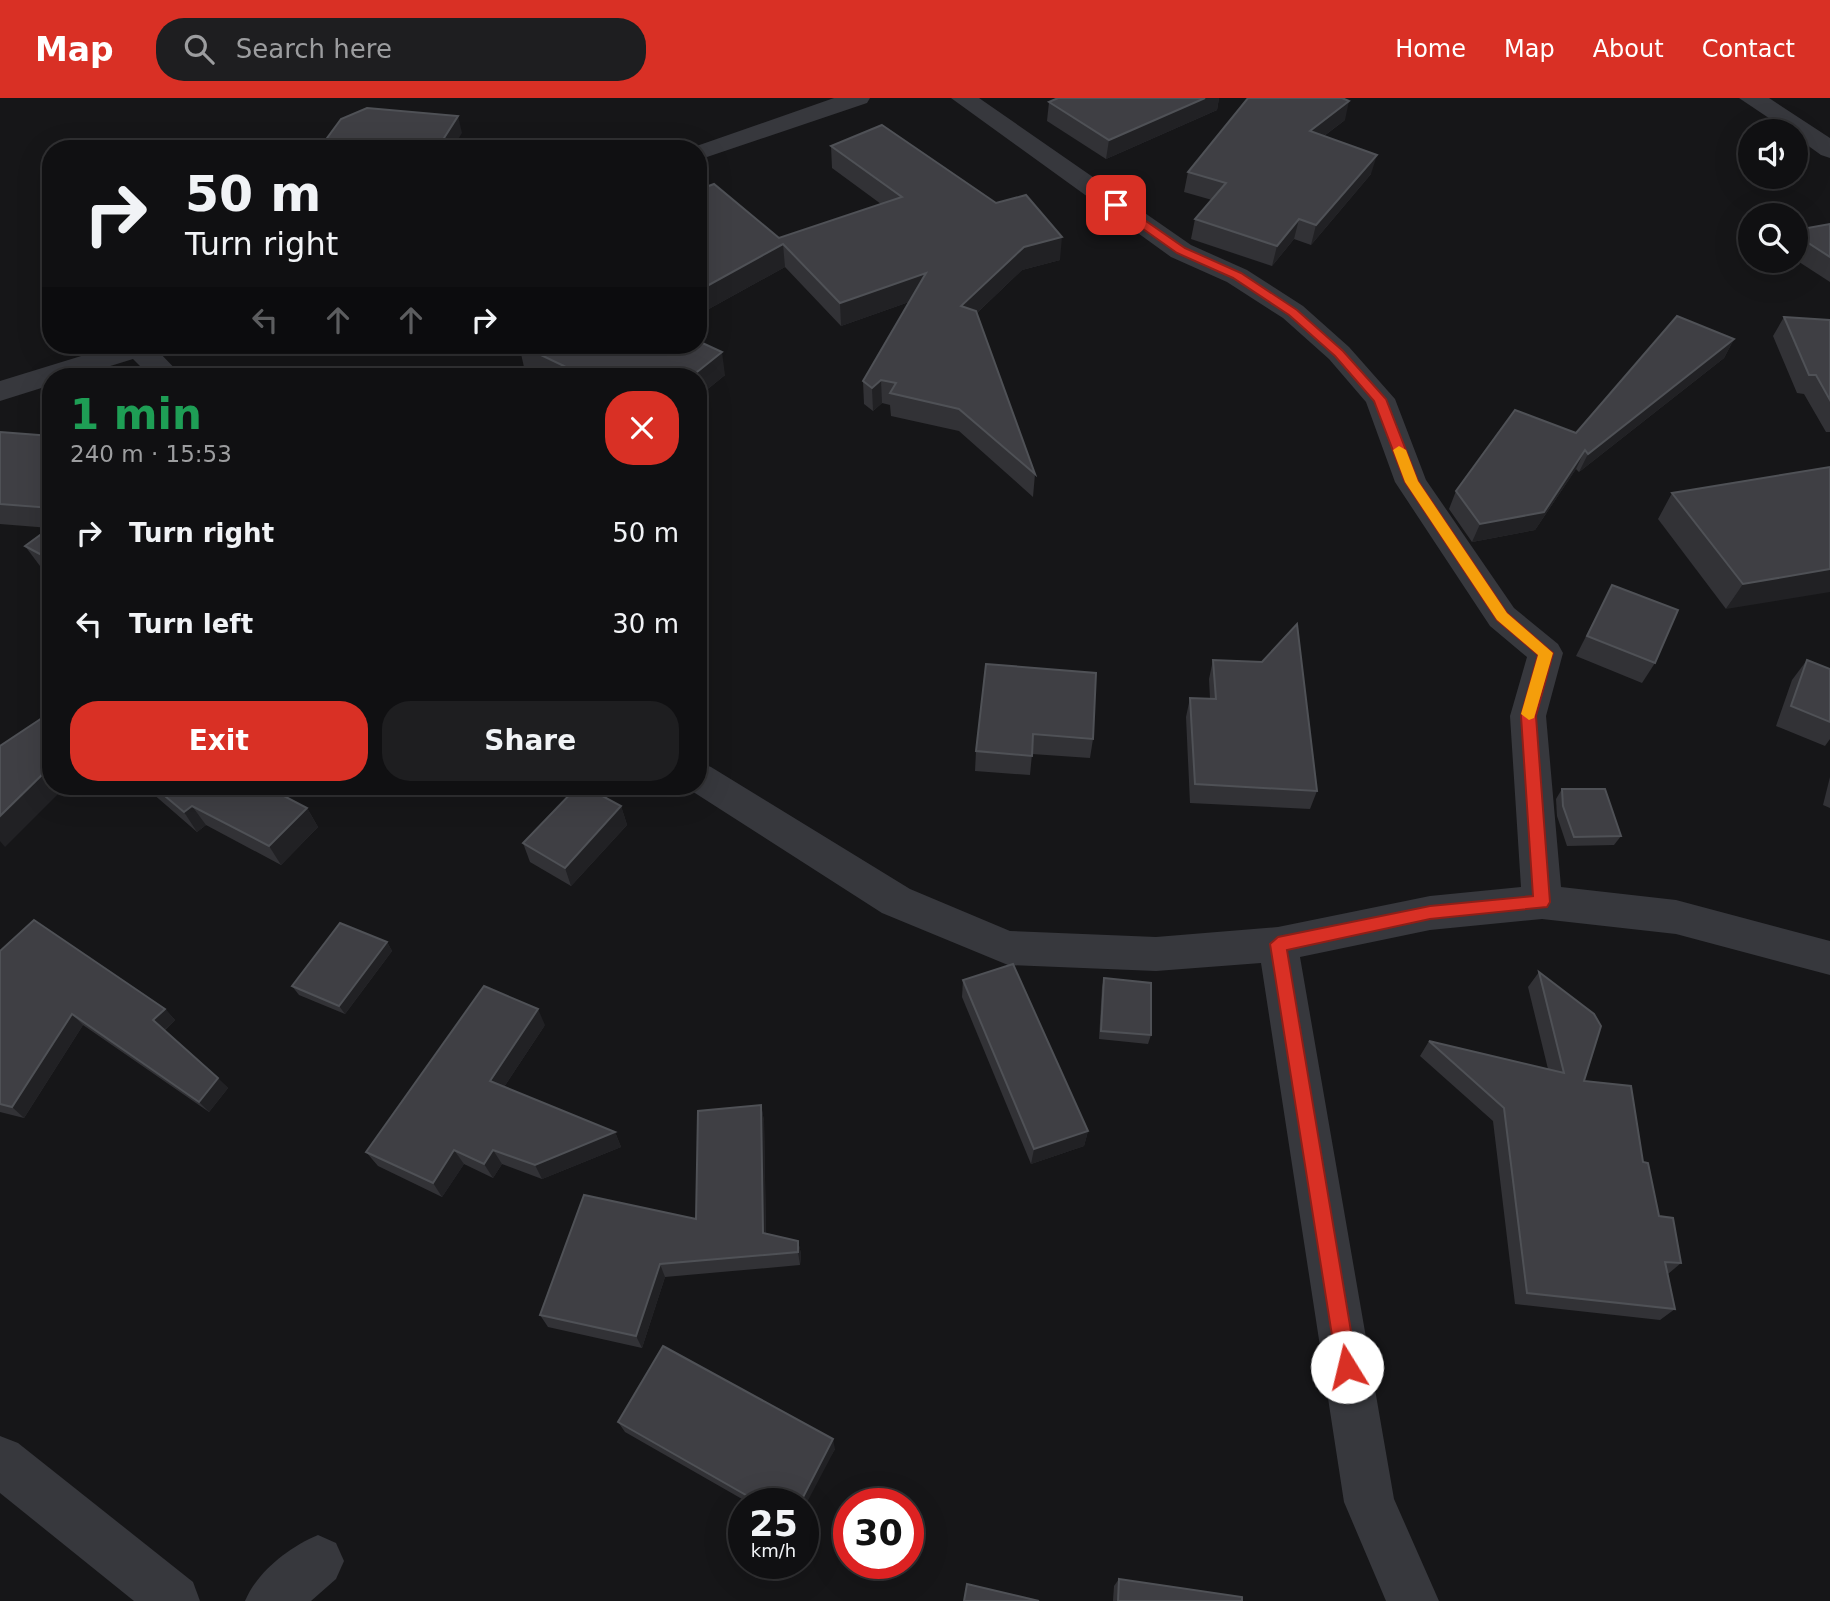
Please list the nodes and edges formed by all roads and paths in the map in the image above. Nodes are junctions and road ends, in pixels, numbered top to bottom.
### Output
1 (858, 98) edge
2 (963, 98) edge
3 (1751, 98) edge
4 (707, 149) edge
5 (1830, 150) edge
6 (117, 354) edge
7 (149, 354) edge
8 (73, 368) edge
9 (160, 368) edge
10 (42, 378) edge
11 (0, 391) edge
12 (707, 783) edge
13 (1542, 902) junction
14 (1278, 944) junction
15 (1830, 958) edge
16 (0, 1461) edge
17 (318, 1561) dead end
18 (174, 1601) edge
19 (271, 1601) edge
20 (1413, 1601) edge

1 - 4 street
2 - 13 street
3 - 5 street
6 - 8 street
7 - 9 street
10 - 11 street
12 - 14 street
13 - 14 street
13 - 15 street
14 - 20 street
16 - 18 street
17 - 19 street

